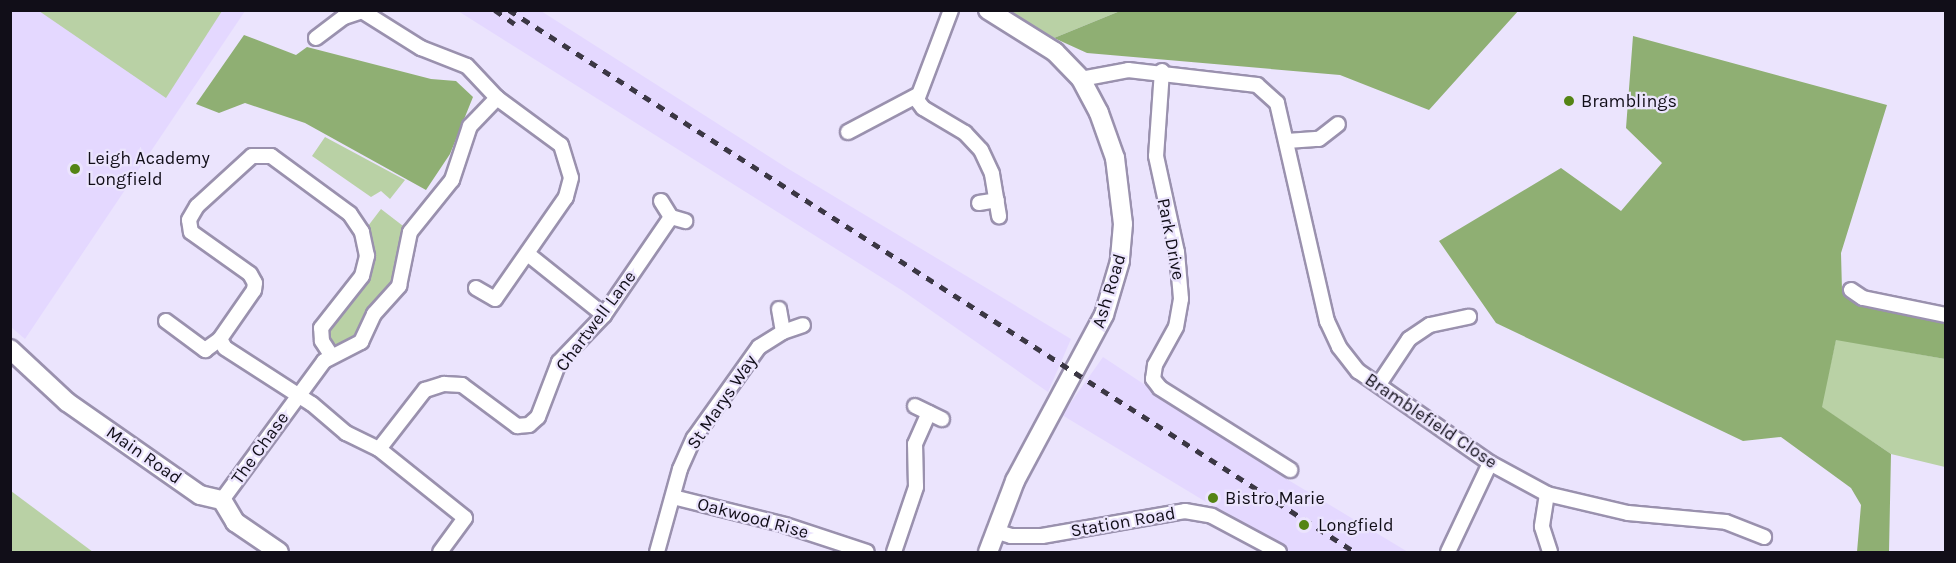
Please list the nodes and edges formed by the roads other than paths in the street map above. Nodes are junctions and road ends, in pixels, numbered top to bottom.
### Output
1 (951, 10) edge
2 (988, 10) edge
3 (316, 38) dead end
4 (1162, 71) junction
5 (1081, 79) junction
6 (916, 96) junction
7 (497, 98) junction
8 (1338, 124) dead end
9 (848, 132) dead end
10 (1287, 141) junction
11 (997, 200) junction
12 (661, 201) dead end
13 (979, 203) dead end
14 (999, 216) dead end
15 (672, 218) junction
16 (686, 221) dead end
17 (529, 255) junction
18 (476, 288) dead end
19 (1851, 290) dead end
20 (779, 309) dead end
21 (604, 315) junction
22 (1946, 315) edge
23 (1469, 317) dead end
24 (166, 321) dead end
25 (803, 325) dead end
26 (783, 332) junction
27 (220, 339) junction
28 (10, 349) edge
29 (331, 355) junction
30 (1379, 384) junction
31 (299, 395) junction
32 (915, 406) dead end
33 (379, 449) junction
34 (1491, 463) junction
35 (1290, 470) dead end
36 (1546, 494) junction
37 (673, 497) junction
38 (222, 500) junction
39 (995, 531) junction
40 (1764, 537) dead end
41 (279, 552) edge
42 (440, 552) edge
43 (657, 552) edge
44 (867, 552) edge
45 (894, 552) edge
46 (988, 552) edge
47 (1279, 552) edge
48 (1448, 552) edge
49 (1550, 552) edge

1 - 6 street
2 - 5 street, Ash Road
3 - 7 street
4 - 5 street, Bramblefield Close
4 - 10 street, Bramblefield Close
4 - 35 street, Park Drive
5 - 39 street, Ash Road
6 - 9 street
6 - 11 street
7 - 17 street
7 - 29 street
8 - 10 street
10 - 30 street, Bramblefield Close
11 - 13 street
11 - 14 street
12 - 15 street
15 - 16 street
15 - 21 street, Chartwell Lane
17 - 18 street
17 - 21 street
19 - 22 street
20 - 26 street
21 - 33 street, Chartwell Lane
23 - 30 street
24 - 27 street
25 - 26 street, St Marys Way
26 - 37 street, St Marys Way
27 - 29 street
27 - 31 street
28 - 38 street, Main Road
29 - 31 street, The Chase
30 - 34 street, Bramblefield Close
31 - 33 street
31 - 38 street, The Chase
32 - 45 street
33 - 42 street
34 - 36 street, Bramblefield Close
34 - 48 street
36 - 40 street, Bramblefield Close
36 - 49 street
37 - 43 street, St Marys Way
37 - 44 street, Oakwood Rise
38 - 41 street
39 - 46 street, Ash Road
39 - 47 street, Station Road

